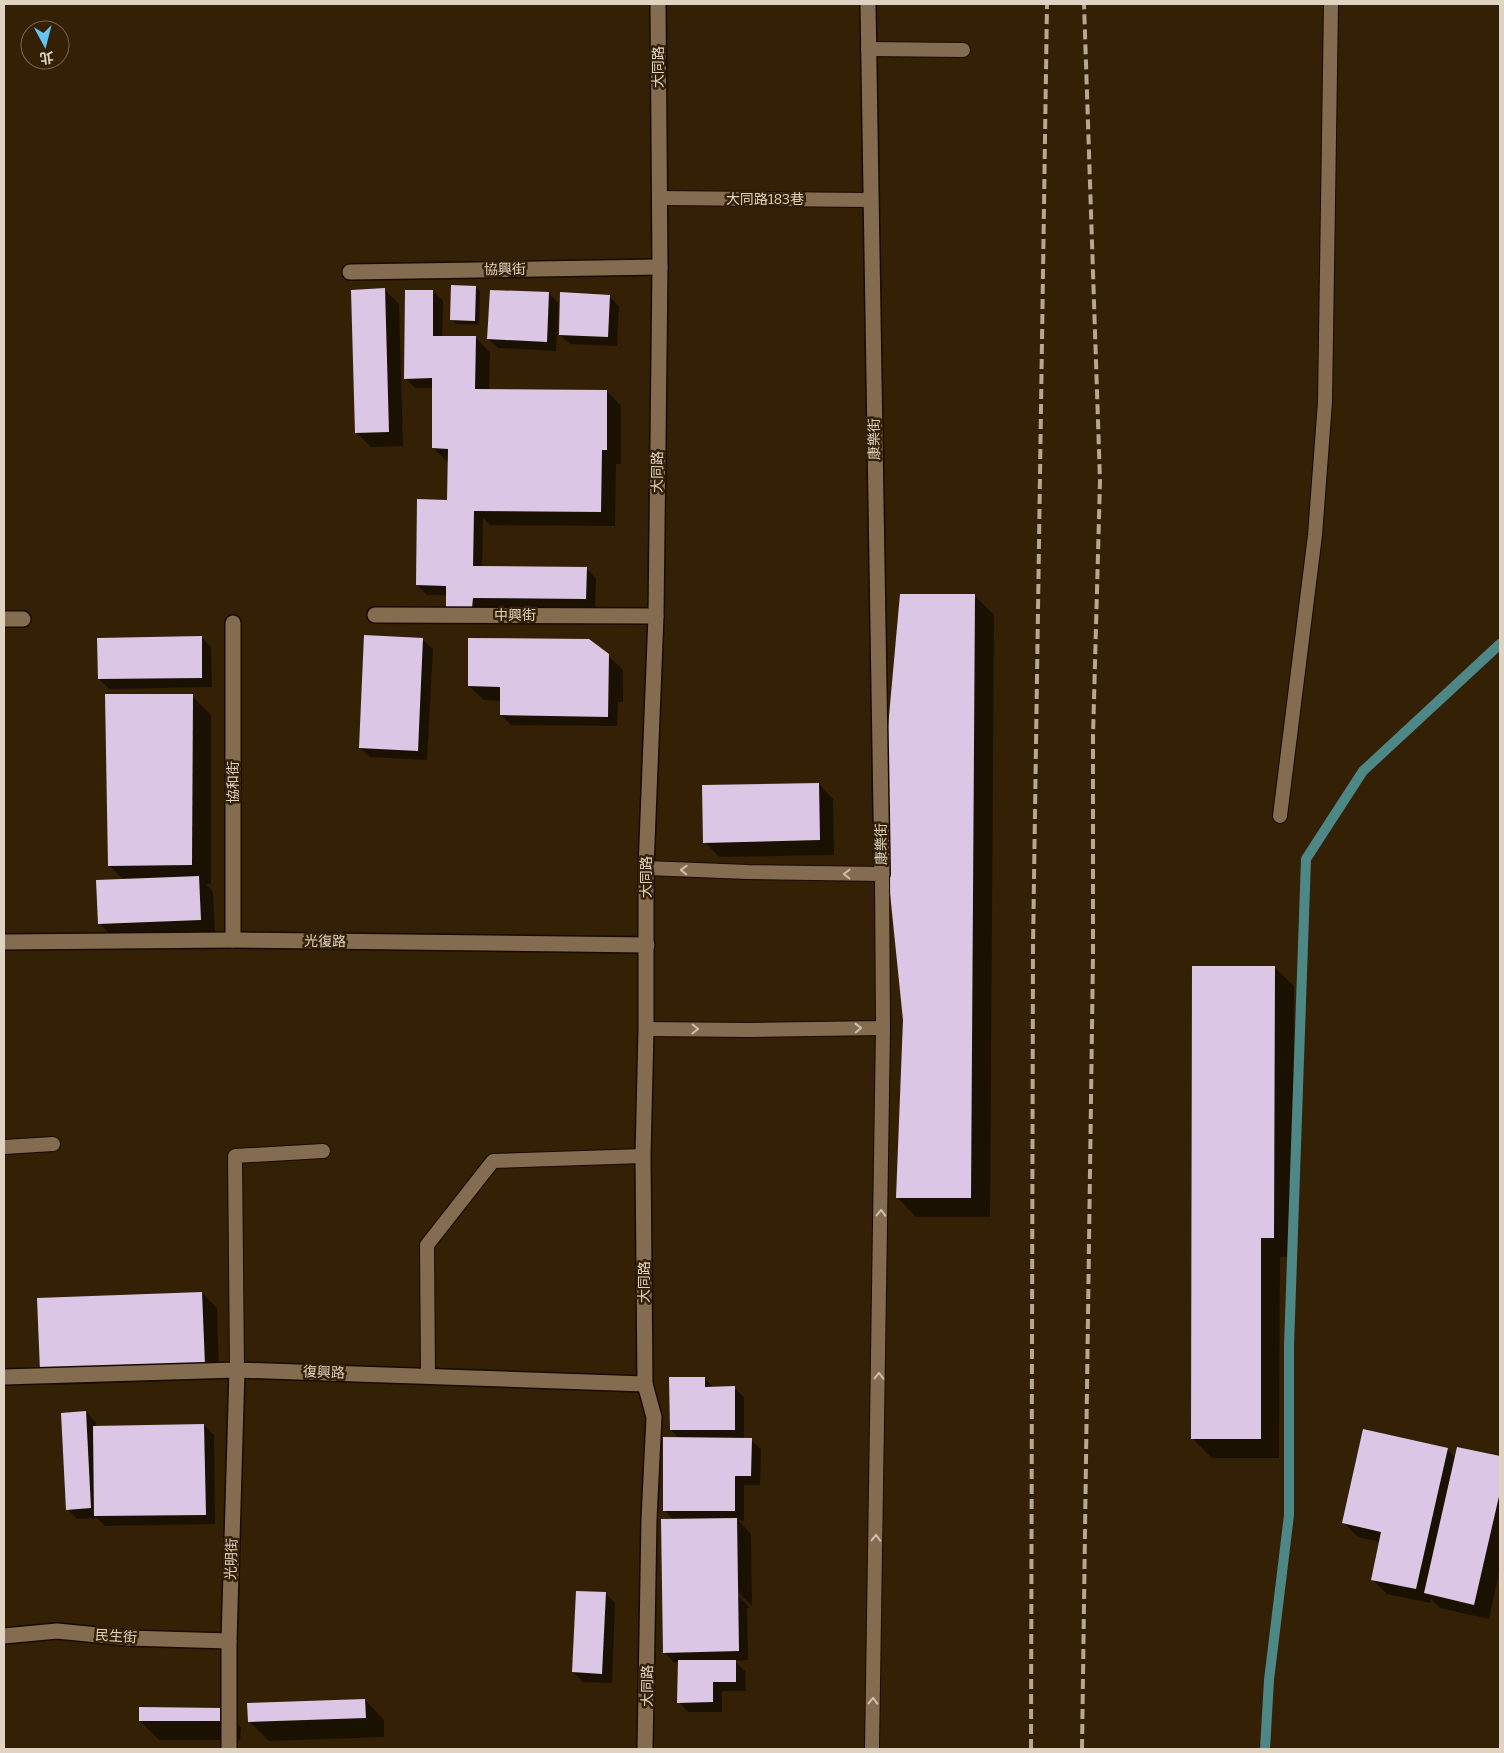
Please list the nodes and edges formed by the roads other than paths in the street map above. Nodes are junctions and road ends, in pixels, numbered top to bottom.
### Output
1 (658, 4) edge
2 (868, 4) edge
3 (1331, 4) edge
4 (868, 49) junction
5 (963, 50) dead end
6 (659, 198) junction
7 (870, 200) junction
8 (660, 267) junction
9 (350, 272) dead end
10 (375, 615) dead end
11 (656, 616) junction
12 (4, 619) edge
13 (23, 619) dead end
14 (233, 623) dead end
15 (1280, 816) dead end
16 (646, 868) junction
17 (882, 874) junction
18 (233, 940) junction
19 (4, 942) edge
20 (647, 945) junction
21 (883, 1028) junction
22 (646, 1029) junction
23 (53, 1144) dead end
24 (4, 1147) edge
25 (323, 1151) dead end
26 (643, 1156) junction
27 (237, 1370) junction
28 (4, 1376) edge
29 (428, 1376) junction
30 (644, 1384) junction
31 (4, 1636) edge
32 (228, 1641) junction
33 (229, 1749) edge
34 (645, 1749) edge
35 (872, 1749) edge

1 - 6 street, 大同路
2 - 4 street, 康樂街
3 - 15 lane
4 - 5 lane
4 - 7 street, 康樂街
6 - 7 lane, 大同路183巷
6 - 8 street, 大同路
7 - 17 street, 康樂街
8 - 9 street, 協興街
8 - 11 street, 大同路
10 - 11 street, 中興街
11 - 16 street, 大同路
12 - 13 street
14 - 18 street, 協和街
17 -> 16 lane
16 - 20 street, 大同路
17 - 21 lane
18 - 19 street, 光復路
18 - 20 street, 光復路
20 - 22 street, 大同路
22 -> 21 lane
35 -> 21 lane
22 - 26 street, 大同路
23 - 24 lane
25 - 27 lane
26 - 29 lane
26 - 30 street, 大同路
27 - 28 street, 復興路
27 - 29 street, 復興路
27 - 32 street, 光明街
29 - 30 street, 復興路
30 - 34 street, 大同路
31 - 32 street, 民生街
32 - 33 street, 光明街

